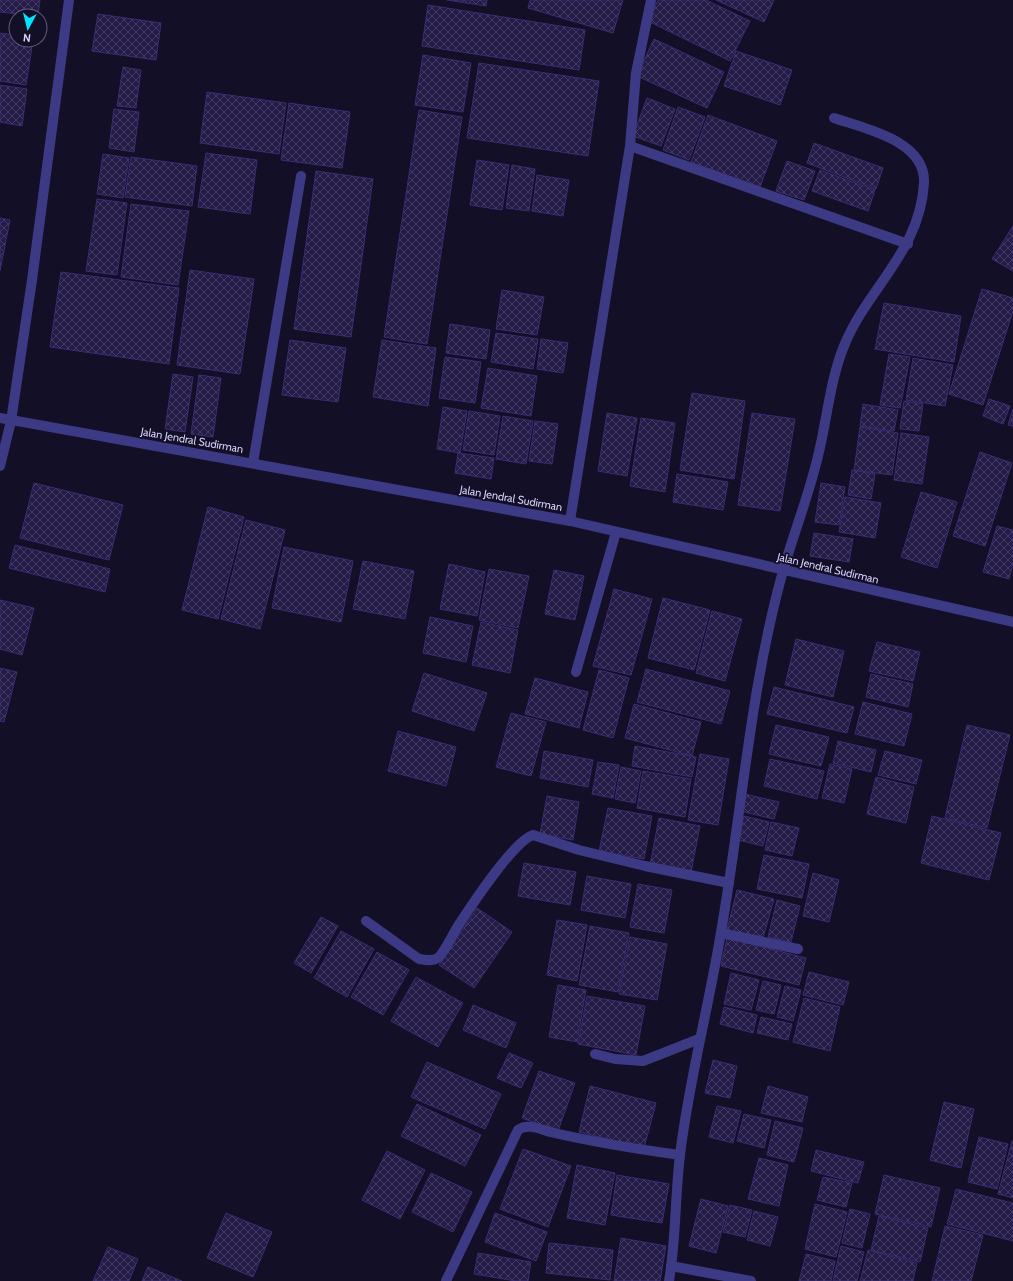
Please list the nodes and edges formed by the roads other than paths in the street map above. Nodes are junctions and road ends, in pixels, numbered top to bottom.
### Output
1 (69, 0) edge
2 (650, 0) edge
3 (834, 118) dead end
4 (630, 146) junction
5 (301, 176) dead end
6 (908, 244) junction
7 (0, 418) edge
8 (11, 421) junction
9 (253, 463) junction
10 (0, 466) edge
11 (570, 521) junction
12 (616, 532) junction
13 (783, 570) junction
14 (1013, 622) edge
15 (576, 672) dead end
16 (729, 882) junction
17 (366, 921) dead end
18 (721, 932) junction
19 (798, 949) dead end
20 (699, 1039) junction
21 (595, 1054) dead end
22 (680, 1155) junction
23 (671, 1266) junction
24 (446, 1281) edge
25 (669, 1281) edge
26 (751, 1281) edge

1 - 8 street
2 - 4 street
3 - 6 street
4 - 6 street
4 - 11 street
5 - 9 street
6 - 13 street
7 - 8 street, Jalan Jendral Sudirman
8 - 9 street, Jalan Jendral Sudirman
8 - 10 street
9 - 11 street, Jalan Jendral Sudirman
11 - 12 street, Jalan Jendral Sudirman
12 - 13 street, Jalan Jendral Sudirman
12 - 15 street
13 - 14 street, Jalan Jendral Sudirman
13 - 16 street
16 - 17 street
16 - 18 street
18 - 19 street
18 - 20 street
20 - 21 street
20 - 22 street
22 - 23 street
22 - 24 street
23 - 25 street
23 - 26 street

